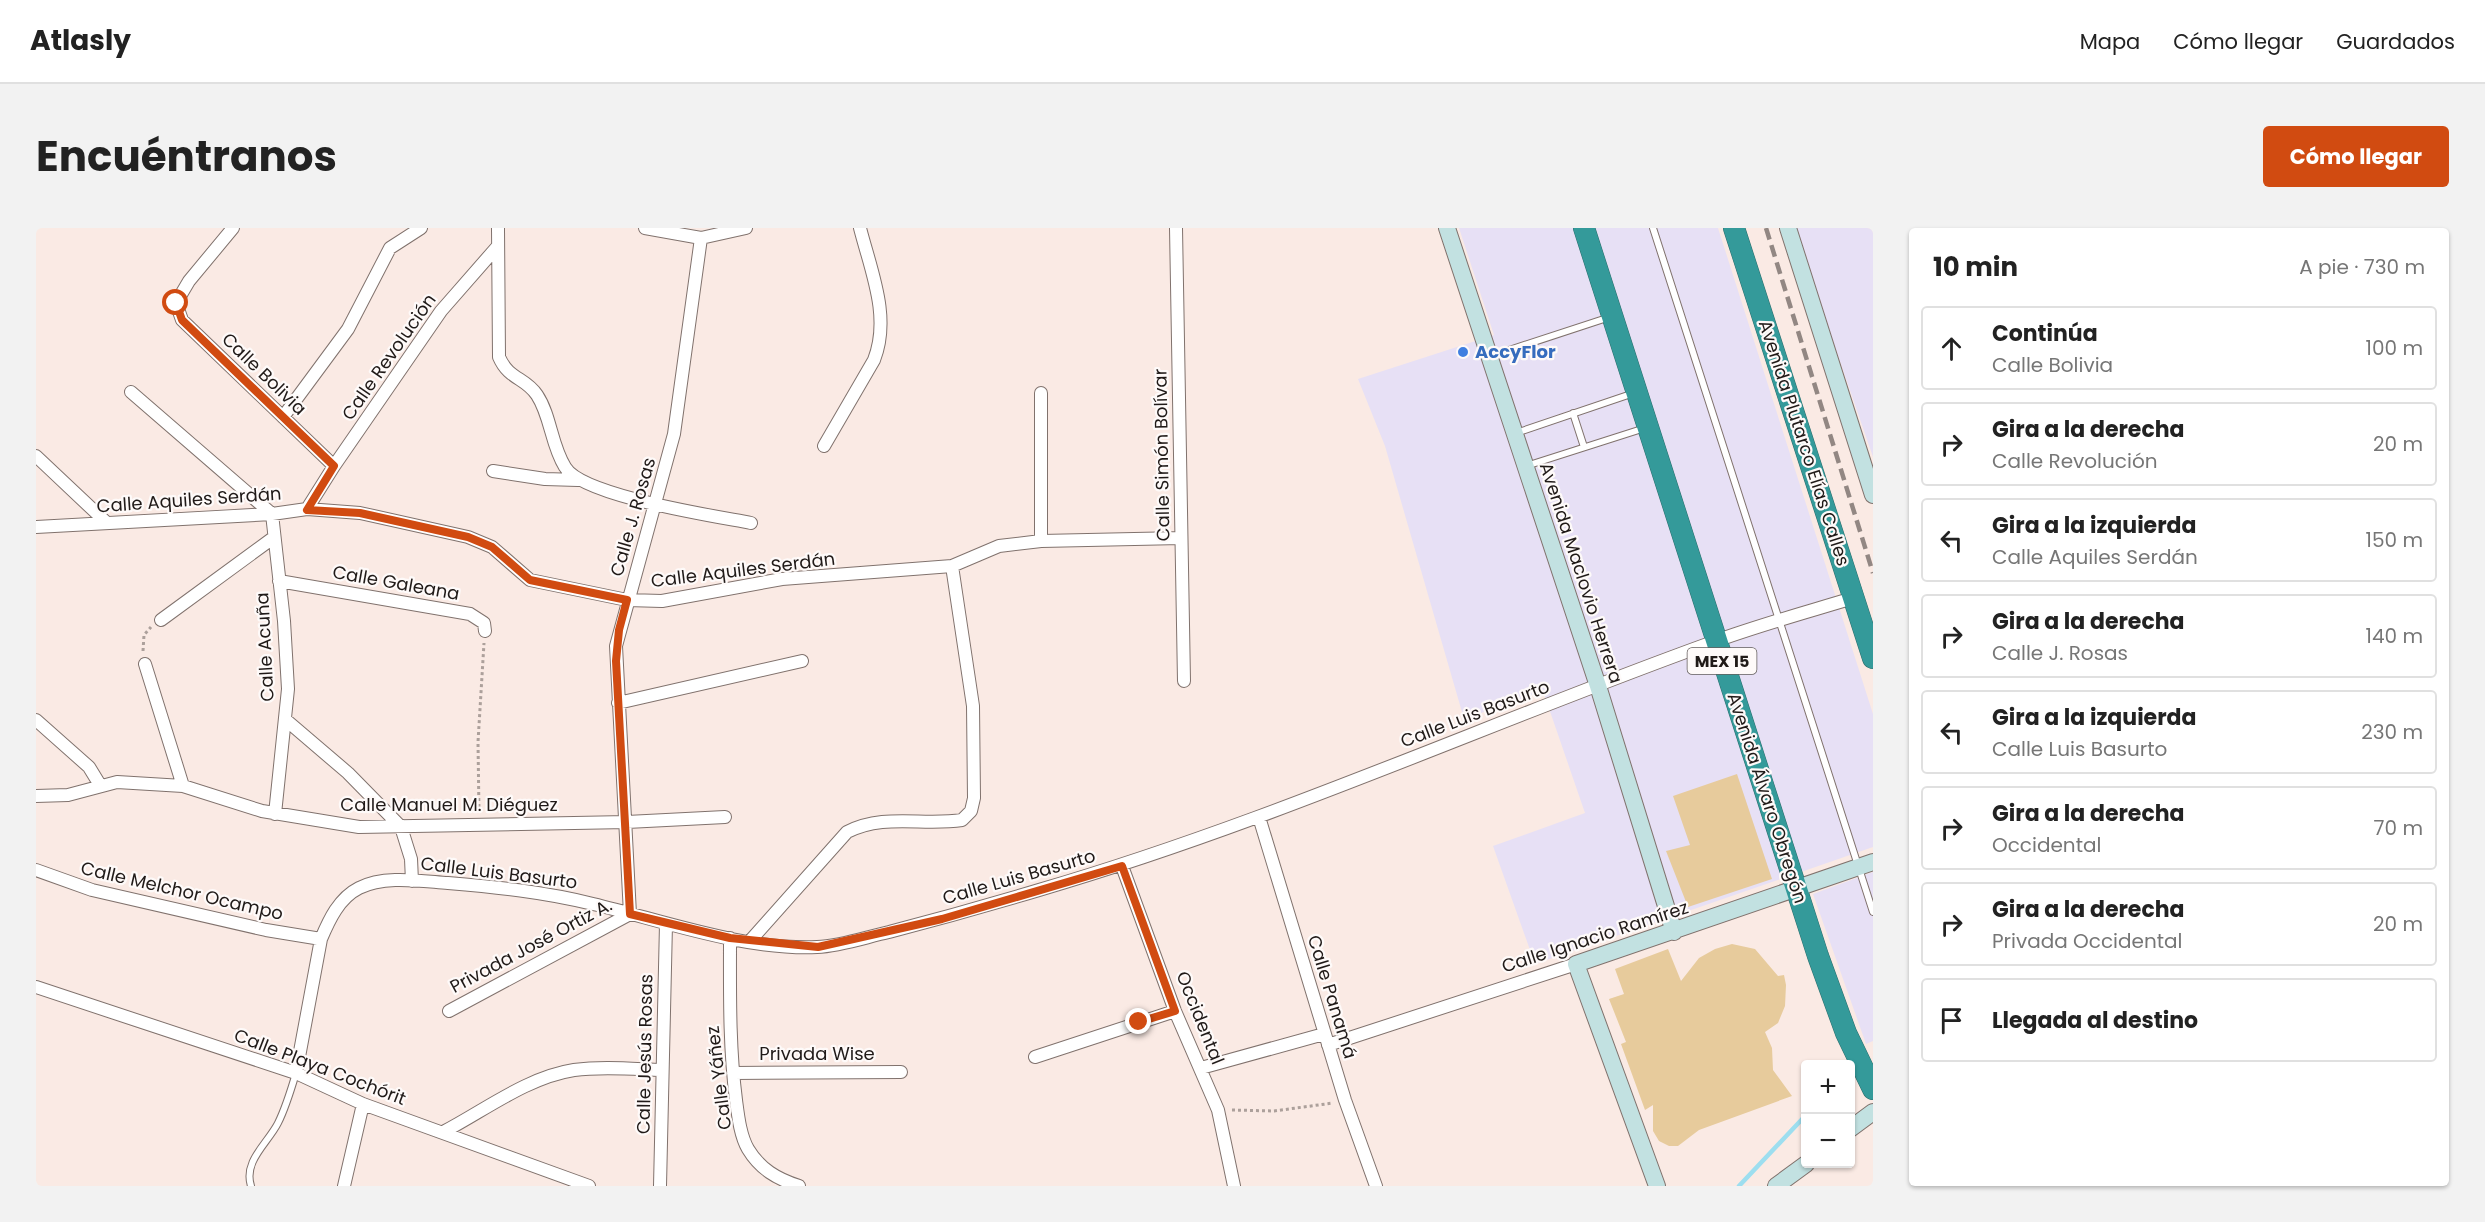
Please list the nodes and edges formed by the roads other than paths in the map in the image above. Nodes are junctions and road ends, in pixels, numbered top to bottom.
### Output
1 (233, 228) edge
2 (421, 228) edge
3 (498, 228) edge
4 (645, 228) edge
5 (746, 228) edge
6 (860, 228) edge
7 (1176, 228) edge
8 (1447, 228) edge
9 (1584, 228) edge
10 (1653, 228) edge
11 (1734, 228) edge
12 (1788, 228) edge
13 (701, 238) junction
14 (497, 247) junction
15 (1612, 317) junction
16 (1490, 356) junction
17 (131, 392) dead end
18 (1636, 392) junction
19 (1041, 393) dead end
20 (1573, 413) junction
21 (283, 417) junction
22 (1647, 427) junction
23 (1515, 433) junction
24 (824, 446) dead end
25 (1584, 447) junction
26 (36, 456) edge
27 (334, 466) junction
28 (1526, 466) junction
29 (493, 471) dead end
30 (578, 480) junction
31 (1873, 495) edge
32 (656, 505) junction
33 (307, 510) junction
34 (272, 514) junction
35 (108, 523) junction
36 (751, 523) dead end
37 (37, 531) edge
38 (273, 538) junction
39 (1181, 538) junction
40 (1041, 541) junction
41 (952, 566) junction
42 (279, 581) junction
43 (1854, 598) junction
44 (627, 600) junction
45 (161, 620) road end
46 (1778, 621) junction
47 (485, 631) road end
48 (1716, 641) junction
49 (1873, 658) edge
50 (802, 661) dead end
51 (146, 664) road end
52 (1184, 681) dead end
53 (1598, 686) junction
54 (618, 703) junction
55 (36, 720) edge
56 (286, 720) junction
57 (100, 785) junction
58 (183, 786) junction
59 (36, 796) edge
60 (275, 814) junction
61 (725, 817) dead end
62 (1258, 817) junction
63 (627, 822) junction
64 (401, 827) junction
65 (1866, 865) edge
66 (1122, 866) junction
67 (36, 870) edge
68 (412, 880) junction
69 (1798, 889) junction
70 (1873, 912) edge
71 (630, 914) junction
72 (666, 924) junction
73 (1674, 932) junction
74 (730, 938) junction
75 (321, 939) junction
76 (750, 941) junction
77 (1576, 964) junction
78 (36, 987) edge
79 (449, 1011) dead end
80 (1175, 1011) junction
81 (1326, 1039) junction
82 (1035, 1057) dead end
83 (1201, 1068) junction
84 (662, 1070) junction
85 (901, 1072) dead end
86 (296, 1073) junction
87 (733, 1073) junction
88 (1873, 1089) edge
89 (363, 1104) junction
90 (1873, 1112) edge
91 (1855, 1126) edge
92 (445, 1131) junction
93 (1801, 1168) edge
94 (251, 1186) edge
95 (344, 1186) edge
96 (590, 1186) edge
97 (660, 1186) edge
98 (799, 1186) edge
99 (1234, 1186) edge
100 (1376, 1186) edge
101 (1657, 1186) edge
102 (1776, 1186) edge

1 - 21 street, Calle Bolivia
2 - 21 street
3 - 14 street
4 - 13 street
5 - 13 street
6 - 24 street
7 - 39 street, Calle Simón Bolívar
8 - 16 street, Avenida Maclovio Herrera
9 - 15 highway, Avenida Álvaro Obregón / MEX 15
10 - 46 lane
11 - 43 highway, Avenida Plutarco Elías Calles
12 - 31 street
13 - 32 street, Calle J. Rosas
14 - 27 street, Calle Revolución
14 - 30 street
15 - 16 lane
15 - 18 highway, Avenida Álvaro Obregón / MEX 15
16 - 23 street, Avenida Maclovio Herrera
17 - 34 street
18 - 20 lane
18 - 22 highway, Avenida Álvaro Obregón / MEX 15
19 - 40 street
20 - 23 lane
20 - 25 lane
21 - 27 street, Calle Bolivia
22 - 25 lane
22 - 48 highway, Avenida Álvaro Obregón / MEX 15
23 - 28 street, Avenida Maclovio Herrera
25 - 28 lane
26 - 35 street
27 - 33 street, Calle Revolución
28 - 53 street, Avenida Maclovio Herrera
29 - 30 street
30 - 32 street
32 - 36 street
32 - 44 street, Calle J. Rosas
33 - 34 street, Calle Aquiles Serdán
33 - 44 street, Calle Aquiles Serdán
34 - 35 street, Calle Aquiles Serdán
34 - 38 street, Calle Acuña
35 - 37 street, Calle Aquiles Serdán
38 - 42 street, Calle Acuña
38 - 45 street
39 - 40 street, Calle Aquiles Serdán
39 - 52 street, Calle Simón Bolívar
40 - 41 street, Calle Aquiles Serdán
41 - 44 street, Calle Aquiles Serdán
41 - 76 street
42 - 47 street, Calle Galeana
42 - 56 street, Calle Acuña
43 - 46 street, Calle Luis Basurto
43 - 49 highway, Avenida Plutarco Elías Calles
44 - 54 street, Calle J. Rosas
46 - 48 street, Calle Luis Basurto
46 - 65 lane
48 - 53 street, Calle Luis Basurto
48 - 69 highway, Avenida Álvaro Obregón / MEX 15
50 - 54 street
51 - 58 street
53 - 62 street, Calle Luis Basurto
53 - 73 street, Avenida Maclovio Herrera
54 - 63 street, Calle J. Rosas
55 - 57 street
56 - 60 street, Calle Acuña
56 - 64 street
57 - 58 street, Calle Manuel M. Diéguez
57 - 59 street, Calle Manuel M. Diéguez
58 - 60 street, Calle Manuel M. Diéguez
60 - 64 street, Calle Manuel M. Diéguez
61 - 63 street, Calle Manuel M. Diéguez
62 - 66 street, Calle Luis Basurto
62 - 81 street, Calle Panamá
63 - 64 street, Calle Manuel M. Diéguez
63 - 71 street, Calle J. Rosas
64 - 68 street
65 - 69 street, Calle Ignacio Ramírez
65 - 70 lane
66 - 76 street, Calle Luis Basurto
66 - 80 street, Occidental
67 - 75 street, Calle Melchor Ocampo
68 - 71 street, Calle Luis Basurto
68 - 75 street, Calle Luis Basurto
69 - 73 street, Calle Ignacio Ramírez
69 - 88 highway, Avenida Álvaro Obregón / MEX 15
71 - 72 street, Calle Luis Basurto
71 - 79 street, Privada José Ortiz A.
72 - 74 street, Calle Luis Basurto
72 - 84 street, Calle Jesús Rosas
73 - 77 street, Calle Ignacio Ramírez
74 - 76 street, Calle Luis Basurto
74 - 87 street, Calle Yáñez
75 - 86 street, Calle Luis Basurto
77 - 81 street, Calle Ignacio Ramírez
77 - 101 street
78 - 86 street, Calle Playa Cochórit
80 - 82 street
80 - 83 street, Occidental
81 - 83 street, Calle Ignacio Ramírez
81 - 100 street, Calle Panamá
83 - 99 street, Occidental
84 - 92 street
84 - 97 street, Calle Jesús Rosas
85 - 87 street, Privada Wise
86 - 89 street, Calle Playa Cochórit
86 - 94 lane
87 - 98 street, Calle Yáñez
89 - 92 street, Calle Playa Cochórit
89 - 95 street
90 - 91 street
92 - 96 street, Calle Playa Cochórit
93 - 102 street

